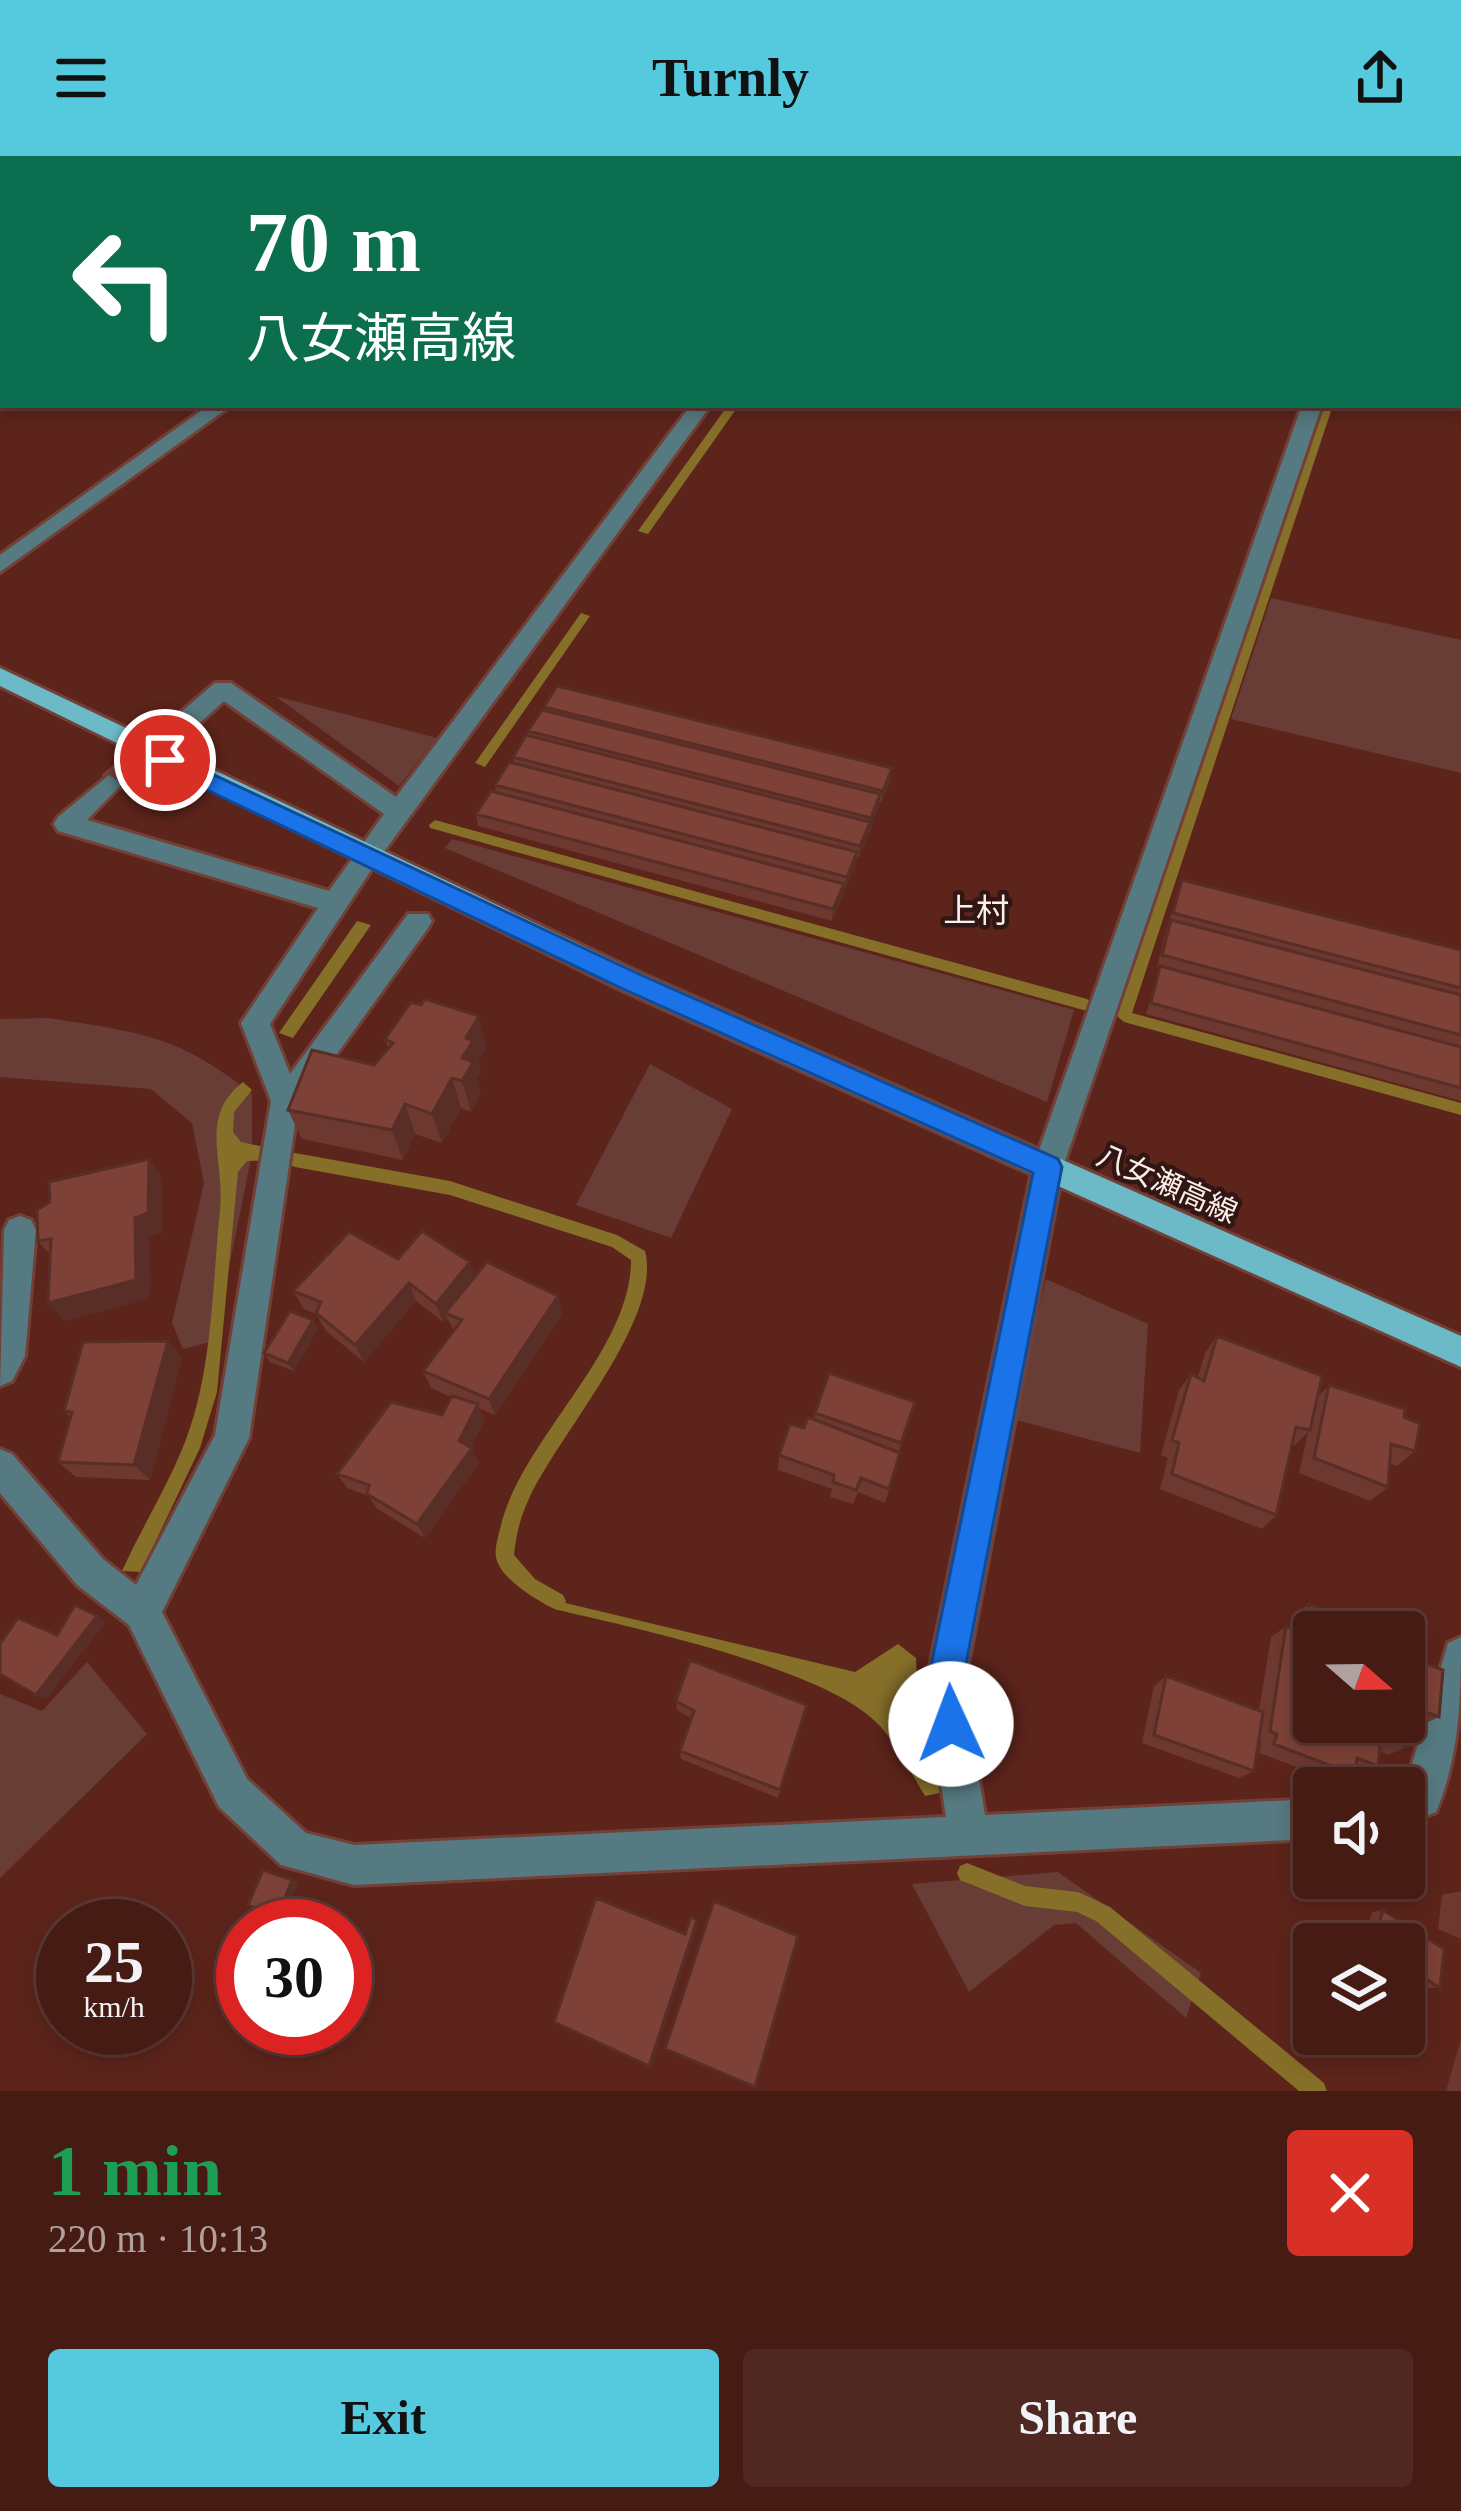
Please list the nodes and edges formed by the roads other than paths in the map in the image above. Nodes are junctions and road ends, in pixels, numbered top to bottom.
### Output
1 (219, 408) edge
2 (699, 408) edge
3 (1311, 408) edge
4 (0, 566) edge
5 (0, 676) edge
6 (184, 723) tunnel mouth
7 (109, 784) tunnel mouth
8 (399, 812) junction
9 (366, 856) junction
10 (336, 903) junction
11 (418, 921) dead end
12 (286, 1101) junction
13 (1048, 1167) junction
14 (20, 1230) dead end
15 (1461, 1352) edge
16 (0, 1370) edge
17 (0, 1466) edge
18 (142, 1612) junction
19 (1461, 1656) edge
20 (1425, 1791) edge
21 (1293, 1821) edge
22 (970, 1838) junction

1 - 4 street
2 - 8 street
3 - 13 street
5 - 9 main road, 八女瀬高線
6 - 8 street
7 - 10 street
8 - 9 street
9 - 10 street
9 - 13 main road, 八女瀬高線
10 - 12 street
11 - 12 street
12 - 18 street
13 - 15 main road, 八女瀬高線
13 - 22 street
14 - 16 street
17 - 18 street
18 - 22 street
19 - 20 street
21 - 22 street

